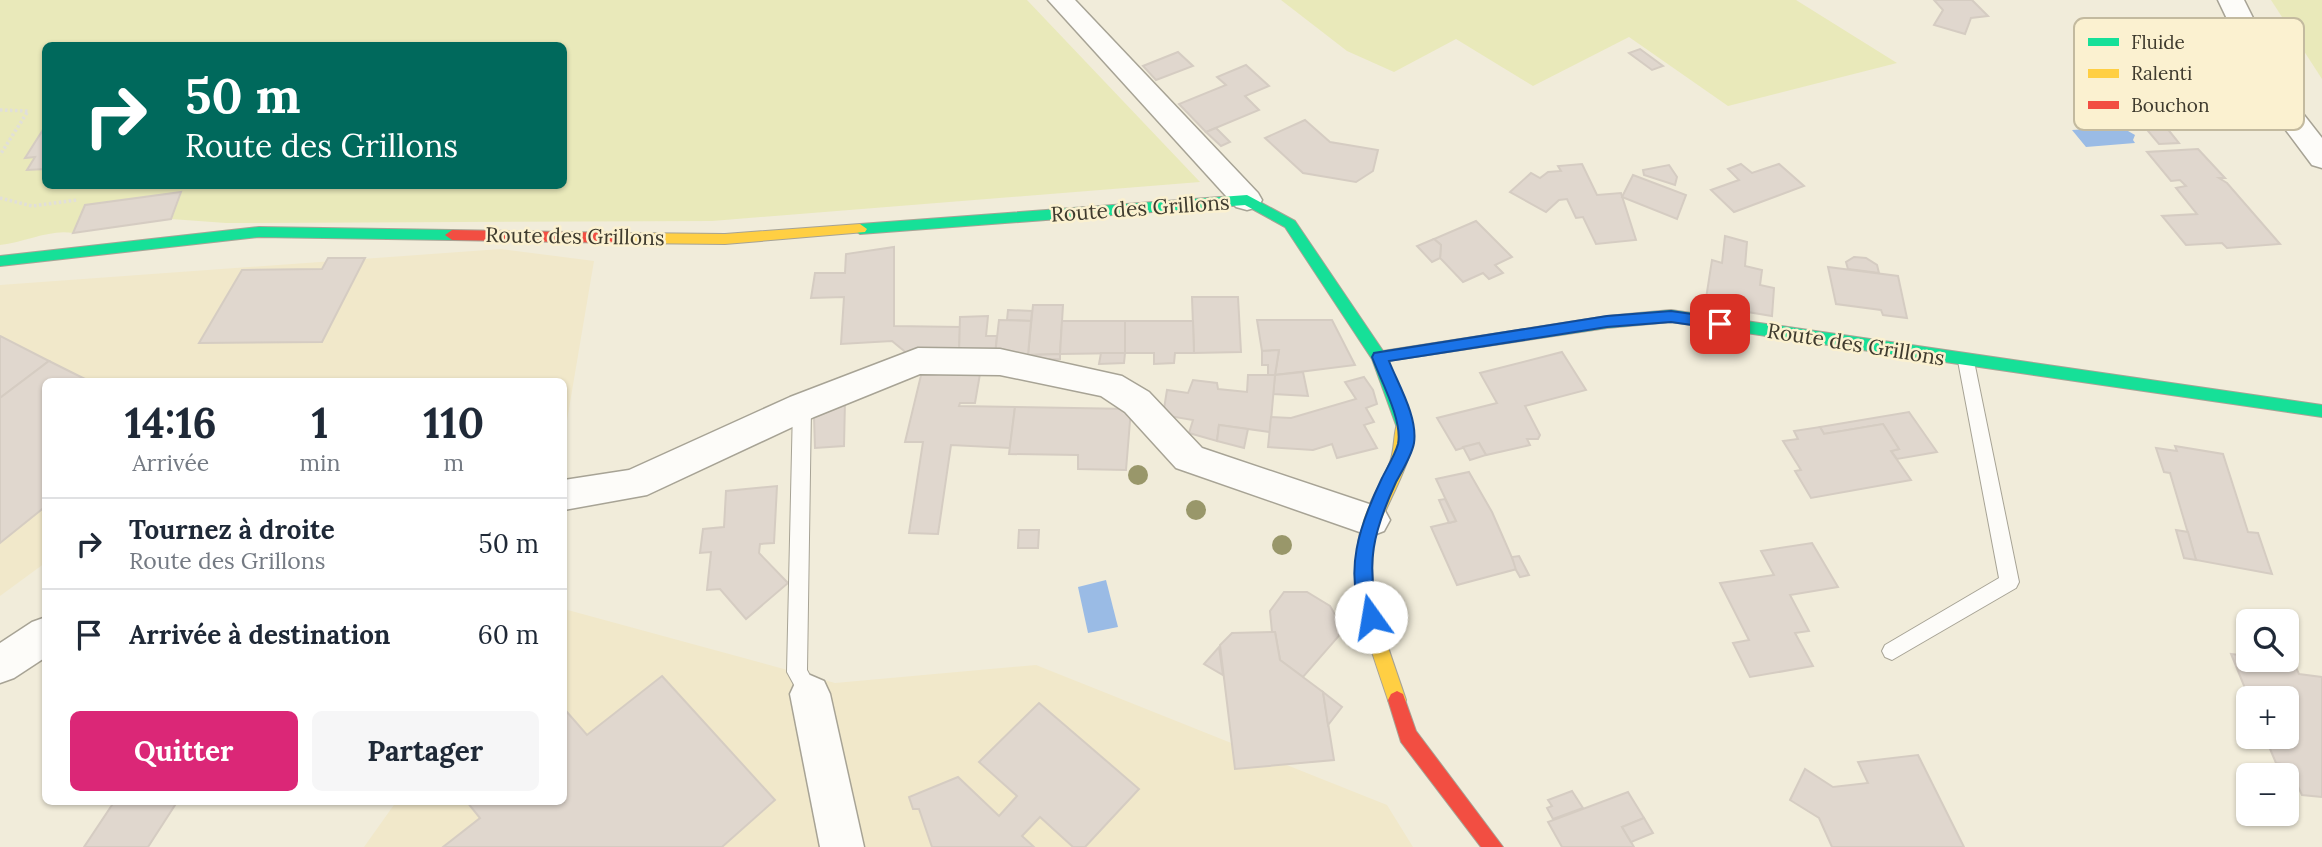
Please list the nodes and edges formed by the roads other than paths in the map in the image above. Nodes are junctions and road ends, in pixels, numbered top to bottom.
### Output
1 (1061, 0) edge
2 (2231, 0) edge
3 (2240, 18) edge
4 (2300, 130) edge
5 (2322, 158) edge
6 (1247, 200) junction
7 (0, 261) edge
8 (1379, 357) junction
9 (1966, 361) junction
10 (802, 407) junction
11 (2322, 411) edge
12 (567, 495) edge
13 (1371, 520) junction
14 (42, 638) edge
15 (1892, 651) dead end
16 (0, 665) edge
17 (810, 694) joint
18 (842, 847) edge
19 (1493, 847) edge

1 - 6 street
2 - 3 street
4 - 5 street
6 - 7 street, Route des Grillons
6 - 8 street, Route des Grillons
8 - 9 street, Route des Grillons
8 - 13 street
9 - 11 street, Route des Grillons
9 - 15 lane
10 - 12 street
10 - 13 street
10 - 17 lane
13 - 19 street
14 - 16 street
17 - 18 street

